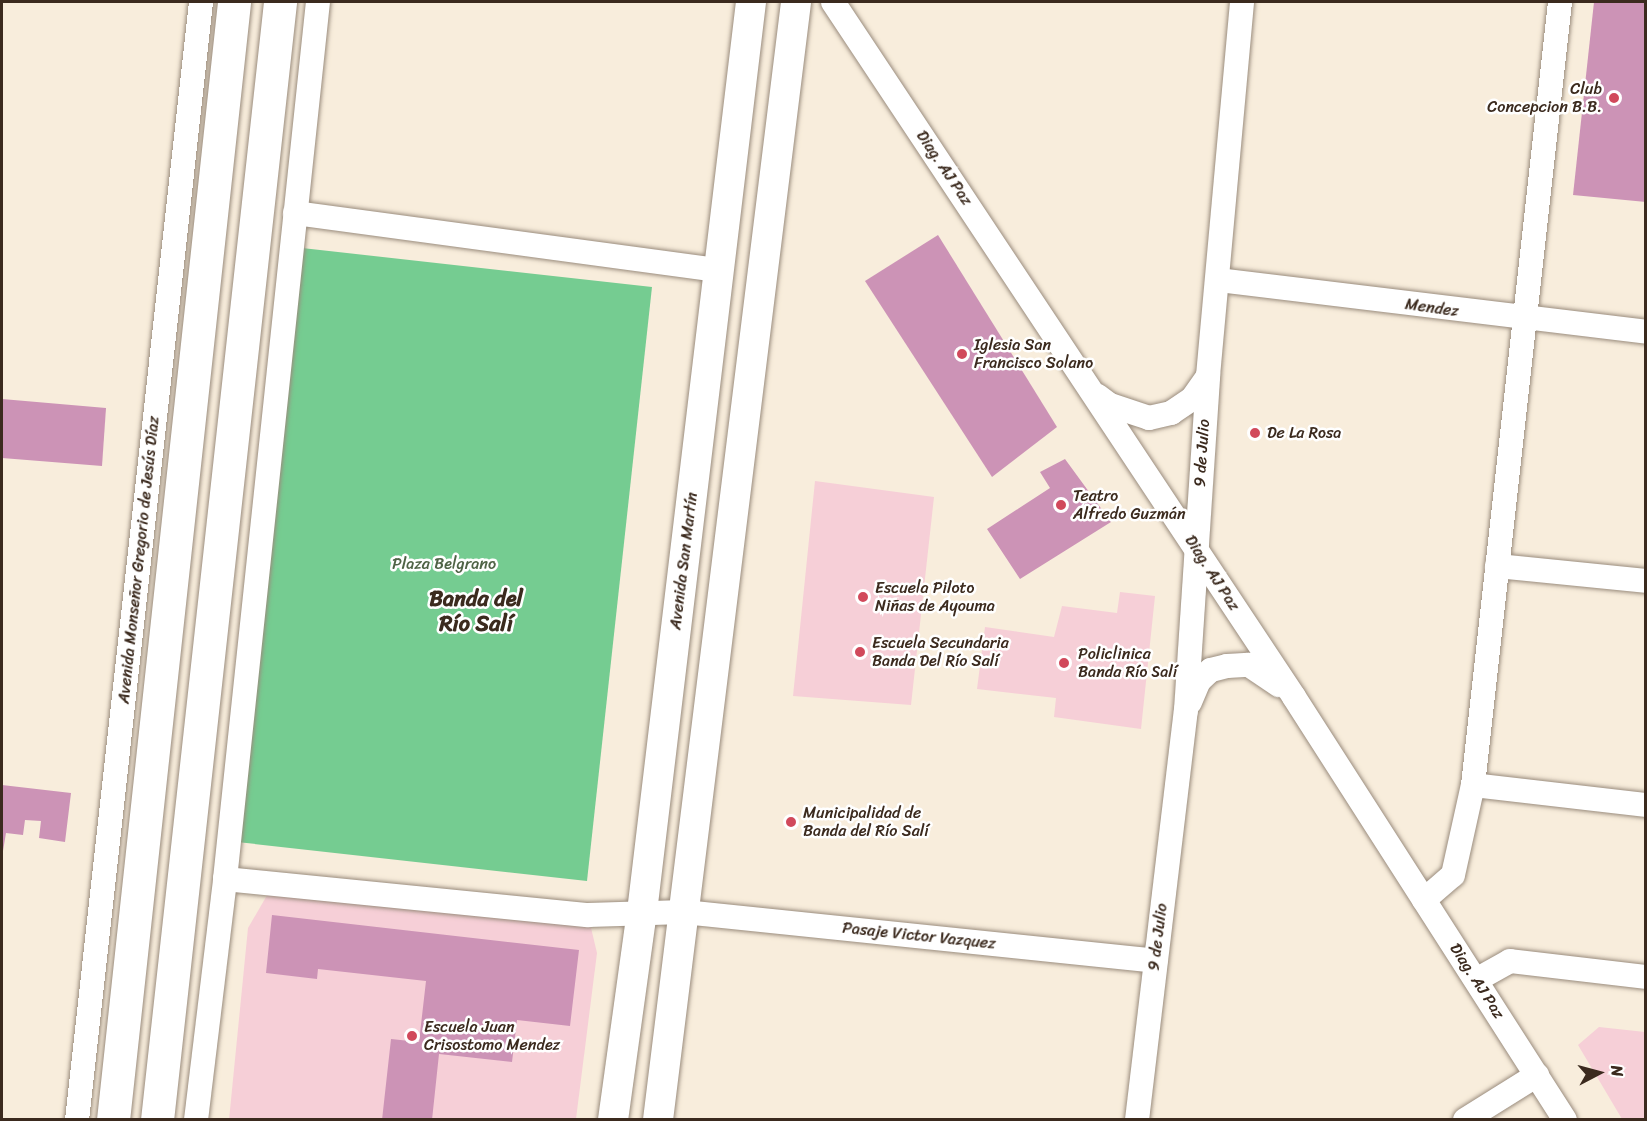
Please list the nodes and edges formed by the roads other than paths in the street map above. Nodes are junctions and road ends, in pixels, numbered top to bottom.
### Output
1 (201, 2) edge
2 (234, 2) edge
3 (280, 2) edge
4 (318, 2) edge
5 (751, 2) edge
6 (796, 2) edge
7 (833, 2) edge
8 (1242, 2) edge
9 (1560, 2) edge
10 (295, 213) junction
11 (719, 270) junction
12 (1219, 280) junction
13 (1524, 320) junction
14 (1646, 332) edge
15 (1208, 376) junction
16 (1091, 391) junction
17 (1195, 548) junction
18 (1497, 566) junction
19 (1646, 581) edge
20 (1294, 697) junction
21 (1186, 710) junction
22 (1473, 785) junction
23 (1646, 805) edge
24 (225, 879) junction
25 (1424, 900) junction
26 (642, 912) junction
27 (684, 912) junction
28 (1155, 961) junction
29 (1646, 977) edge
30 (1476, 980) junction
31 (1537, 1075) junction
32 (77, 1119) edge
33 (113, 1119) edge
34 (157, 1119) edge
35 (196, 1119) edge
36 (613, 1119) edge
37 (658, 1119) edge
38 (1137, 1119) edge
39 (1465, 1119) edge
40 (1565, 1119) edge

1 - 32 street, Avenida Monseñor Gregorio de Jesús Díaz
2 - 33 main road, Avenida Monseñor Gregorio de Jesús Díaz
3 - 34 main road
4 - 10 street
5 - 11 street, Avenida San Martín
6 - 27 street
7 - 16 street, Diag. AJ Paz
8 - 12 street, 9 de Julio
9 - 13 street
10 - 11 street
10 - 24 street
11 - 26 street, Avenida San Martín
12 - 13 street, Mendez
12 - 15 street, 9 de Julio
13 - 14 street, Mendez
13 - 18 street
15 - 16 street
15 - 17 street, 9 de Julio
16 - 17 street, Diag. AJ Paz
17 - 20 street, Diag. AJ Paz
17 - 21 street, 9 de Julio
18 - 19 street
18 - 22 street
20 - 21 street
20 - 25 street, Diag. AJ Paz
21 - 28 street, 9 de Julio
22 - 23 street
22 - 25 street
24 - 26 street, Pasaje Victor Vazquez
24 - 35 street
25 - 30 street, Diag. AJ Paz
26 - 27 street, Pasaje Victor Vazquez
26 - 36 street, Avenida San Martín
27 - 28 street, Pasaje Victor Vazquez
27 - 37 street
28 - 38 street, 9 de Julio
29 - 30 street
30 - 31 street, Diag. AJ Paz
31 - 39 street
31 - 40 street, Diag. AJ Paz

